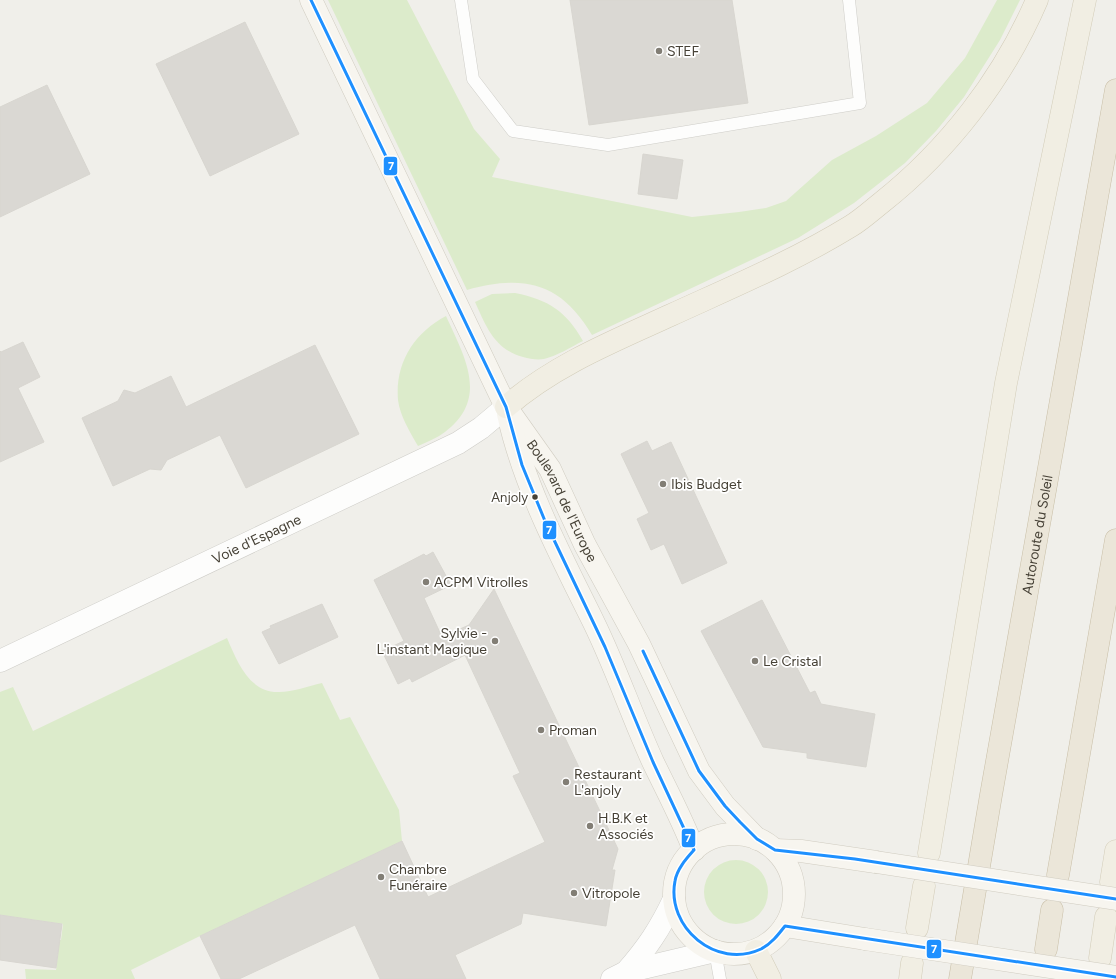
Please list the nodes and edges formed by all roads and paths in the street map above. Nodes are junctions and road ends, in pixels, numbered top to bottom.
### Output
1 (311, 0) edge
2 (461, 0) edge
3 (849, 0) edge
4 (1037, 0) edge
5 (1085, 0) edge
6 (1116, 90) edge
7 (506, 407) junction
8 (1116, 540) edge
9 (0, 661) edge
10 (766, 844) junction
11 (694, 850) junction
12 (1116, 851) edge
13 (929, 853) dead end
14 (1058, 875) dead end
15 (924, 886) dead end
16 (674, 899) junction
17 (1111, 900) edge
18 (1052, 910) dead end
19 (786, 926) junction
20 (917, 928) dead end
21 (1046, 949) dead end
22 (715, 951) junction
23 (756, 951) junction
24 (1100, 958) dead end
25 (619, 976) edge
26 (1116, 977) edge
27 (720, 979) edge
28 (758, 979) edge
29 (770, 979) edge
30 (960, 979) edge

1 - 7 street, Boulevard de l'Europe
2 - 3 lane
4 - 7 main road
5 - 13 main road
6 - 30 highway, Autoroute du Soleil
7 - 9 street, Voie d'Espagne
7 - 10 street, Boulevard de l'Europe
7 - 11 street
8 - 14 highway
10 - 11 street
10 - 17 street, bridge
10 - 19 street
11 - 16 street
12 - 17 main road
15 - 20 main road
16 - 22 street
16 - 25 street
17 - 24 main road
18 - 21 highway
19 - 23 street
19 - 26 street, bridge
22 - 23 street
22 - 25 street
22 - 27 lane
23 - 28 lane
23 - 29 main road

